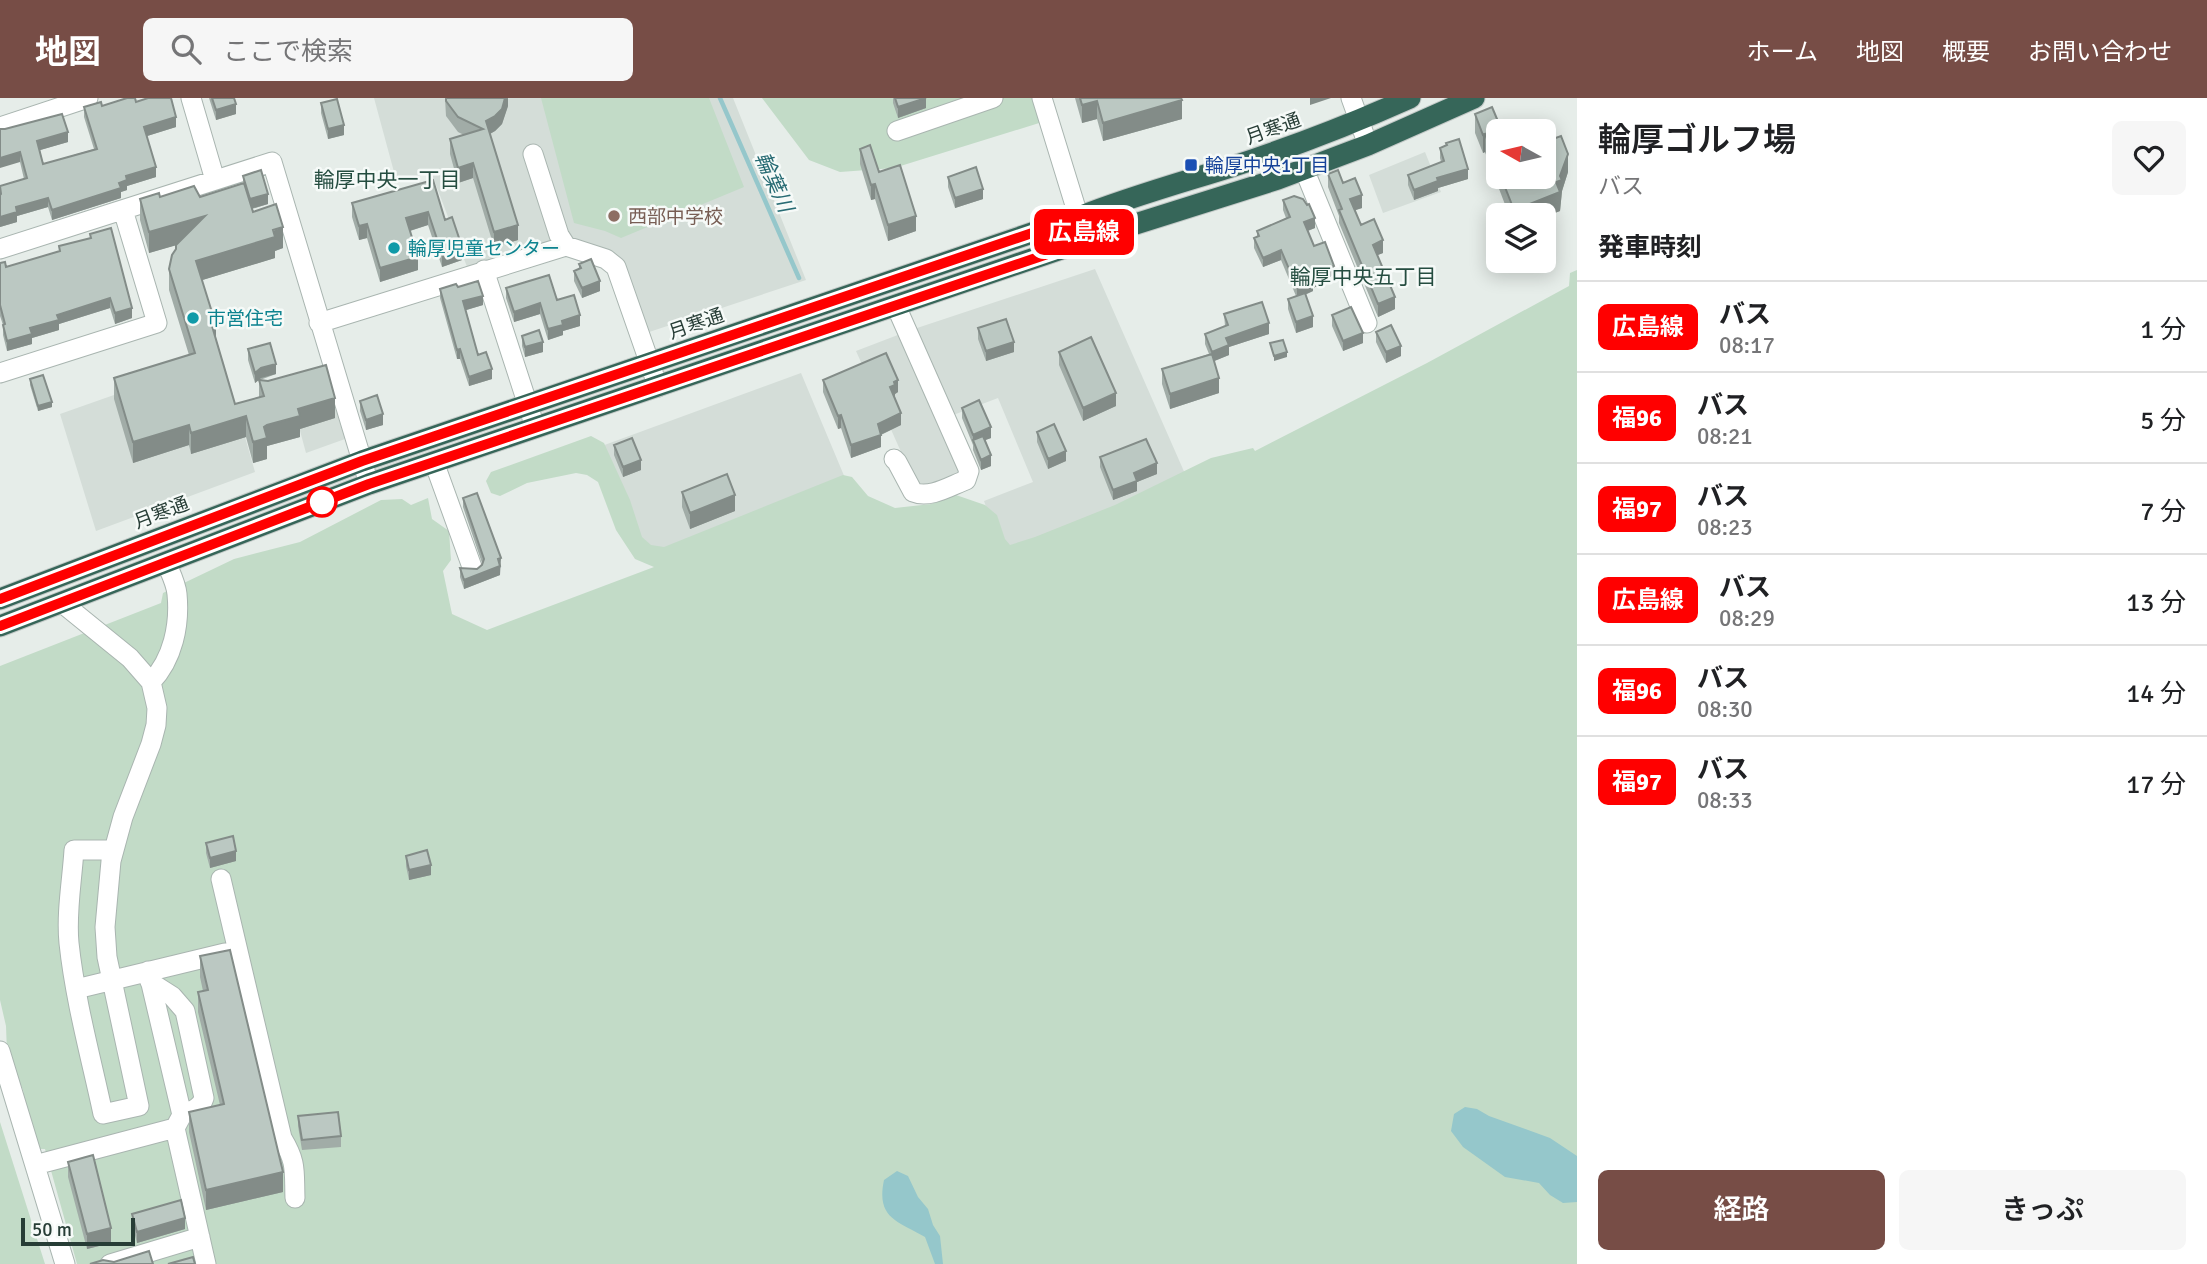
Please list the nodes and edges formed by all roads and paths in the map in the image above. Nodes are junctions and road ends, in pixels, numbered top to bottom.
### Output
1 (88, 98) edge
2 (191, 98) edge
3 (993, 98) edge
4 (1042, 98) edge
5 (1352, 98) edge
6 (1410, 98) edge
7 (1474, 98) edge
8 (1359, 121) junction
9 (0, 127) edge
10 (897, 131) dead end
11 (1368, 145) junction
12 (533, 154) dead end
13 (1304, 169) junction
14 (215, 180) junction
15 (123, 210) junction
16 (1079, 217) junction
17 (1086, 241) junction
18 (566, 246) junction
19 (0, 249) edge
20 (484, 271) junction
21 (896, 306) junction
22 (319, 323) junction
23 (1367, 323) dead end
24 (649, 362) junction
25 (335, 370) junction
26 (0, 373) edge
27 (314, 376) edge
28 (658, 387) junction
29 (527, 403) junction
30 (535, 427) junction
31 (894, 459) dead end
32 (362, 461) junction
33 (434, 462) junction
34 (369, 484) junction
35 (166, 562) junction
36 (472, 567) edge
37 (0, 599) edge
38 (61, 602) junction
39 (0, 626) edge
40 (151, 682) junction
41 (114, 850) junction
42 (221, 879) dead end
43 (238, 950) junction
44 (149, 977) junction
45 (112, 980) junction
46 (76, 989) junction
47 (0, 1051) edge
48 (139, 1106) junction
49 (178, 1122) junction
50 (147, 1136) junction
51 (35, 1165) junction
52 (295, 1198) dead end
53 (200, 1237) junction
54 (65, 1264) edge
55 (110, 1264) edge
56 (206, 1264) edge

1 - 9 street
2 - 14 street
3 - 10 street
4 - 16 street
5 - 8 street
6 - 8 highway, 月寒通
7 - 11 highway
8 - 11 street
8 - 16 highway, 月寒通
11 - 13 highway
12 - 18 street
13 - 17 highway
13 - 23 street
14 - 15 street
14 - 22 street
15 - 19 street
15 - 26 street
16 - 17 street
16 - 24 highway, 月寒通
17 - 21 highway
18 - 20 street
18 - 24 street
20 - 22 street
20 - 29 street
21 - 28 highway
21 - 31 street
22 - 25 street
24 - 28 street
24 - 29 highway, 月寒通
25 - 27 street
25 - 32 street
28 - 30 highway
29 - 30 street
29 - 32 highway, 月寒通
30 - 33 highway
32 - 34 street
32 - 37 highway, 月寒通
33 - 34 highway
33 - 36 street
34 - 35 highway
35 - 38 highway
35 - 40 street
38 - 39 highway
38 - 40 street
40 - 41 street
41 - 45 street
41 - 46 street
42 - 43 street
43 - 44 street
43 - 52 street
44 - 45 street
44 - 49 street
44 - 49 street
45 - 46 street
45 - 48 street
46 - 48 street
47 - 51 street
48 - 50 street
49 - 50 street
49 - 53 street
50 - 51 street
51 - 54 street
53 - 55 street
53 - 56 street

